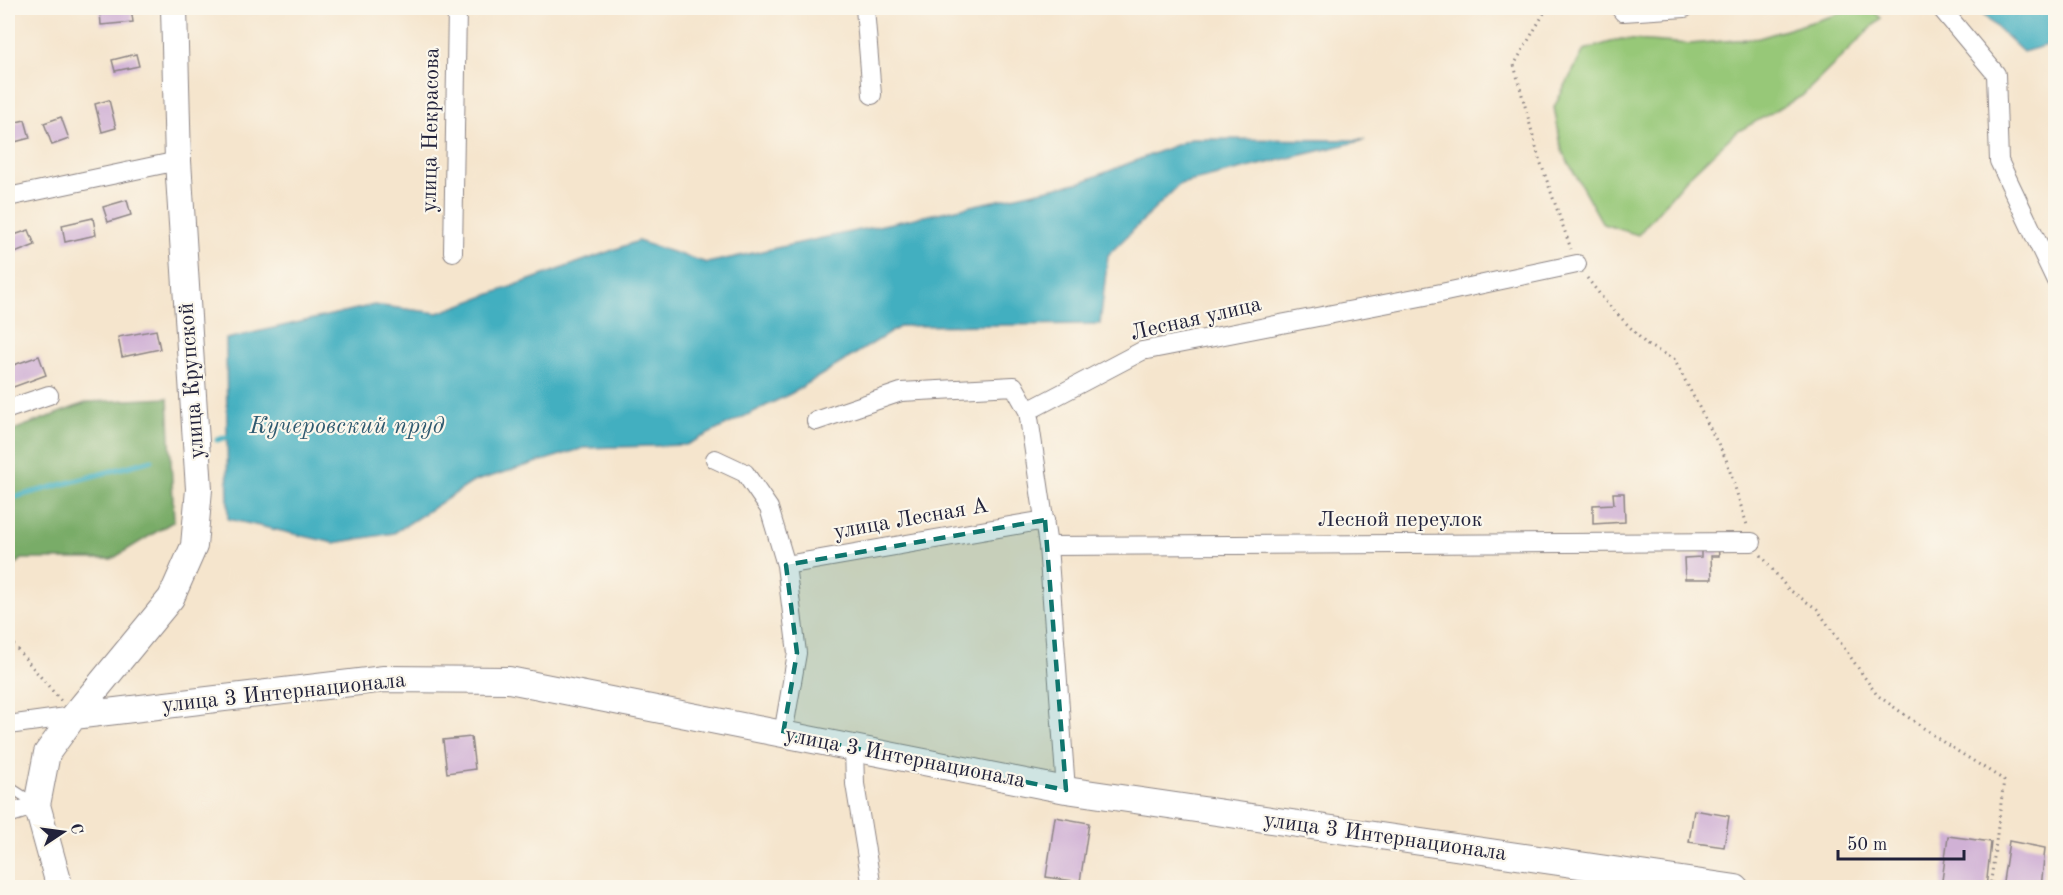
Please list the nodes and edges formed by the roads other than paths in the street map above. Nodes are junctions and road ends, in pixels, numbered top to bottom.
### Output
1 (174, 8) edge
2 (457, 8) edge
3 (865, 8) edge
4 (1620, 8) edge
5 (1685, 8) edge
6 (1941, 8) edge
7 (872, 95) dead end
8 (178, 161) junction
9 (8, 198) edge
10 (453, 252) dead end
11 (1576, 264) road end
12 (2055, 281) edge
13 (49, 394) dead end
14 (8, 409) edge
15 (1028, 411) junction
16 (816, 421) dead end
17 (715, 459) dead end
18 (1045, 520) junction
19 (1752, 542) road end
20 (1048, 546) junction
21 (786, 565) junction
22 (74, 716) junction
23 (8, 724) edge
24 (783, 734) junction
25 (854, 748) junction
26 (8, 786) edge
27 (1066, 790) junction
28 (37, 805) junction
29 (8, 814) edge
30 (1677, 883) edge
31 (60, 888) edge
32 (872, 888) edge
33 (1736, 888) edge

1 - 8 street, улица Крупской
2 - 10 street, улица Некрасова
3 - 7 street
4 - 5 street
6 - 12 street
8 - 9 street
8 - 22 street, улица Крупской
11 - 15 street, Лесная улица
13 - 14 street
15 - 16 street
15 - 18 street
17 - 21 street
18 - 20 street
18 - 21 street, улица Лесная А
19 - 20 street, Лесной переулок
20 - 27 street
21 - 24 street
22 - 23 street
22 - 24 street, улица 3 Интернационала
22 - 28 street, улица Крупской
24 - 25 street, улица 3 Интернационала
25 - 27 street, улица 3 Интернационала
25 - 32 street
26 - 28 lane
27 - 30 street, улица 3 Интернационала
28 - 29 street
28 - 31 street
30 - 33 street, улица 3 Интернационала

